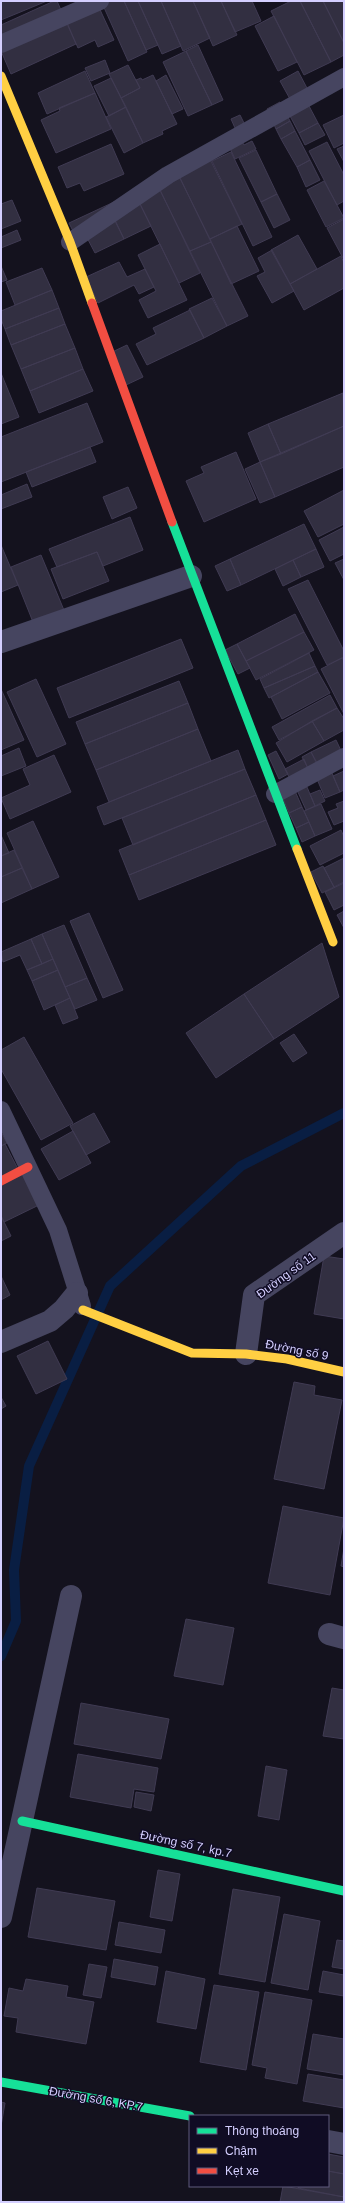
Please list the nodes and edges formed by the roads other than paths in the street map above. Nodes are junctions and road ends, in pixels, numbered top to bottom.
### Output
1 (100, 1) edge
2 (1, 44) edge
3 (1, 76) edge
4 (344, 77) edge
5 (70, 242) junction
6 (192, 576) junction
7 (1, 642) edge
8 (344, 757) edge
9 (276, 794) junction
10 (333, 942) dead end
11 (1, 1110) edge
12 (28, 1167) junction
13 (1, 1181) edge
14 (344, 1233) edge
15 (80, 1301) junction
16 (1, 1342) edge
17 (246, 1354) junction
18 (344, 1372) edge
19 (71, 1596) dead end
20 (22, 1821) junction
21 (344, 1891) edge
22 (1, 1917) edge
23 (1, 2082) edge
24 (189, 2116) edge
25 (329, 2141) edge
26 (344, 2144) edge

1 - 2 lane
3 - 5 street
4 - 5 lane
5 - 6 street
6 - 7 street
6 - 9 street
8 - 9 lane
9 - 10 street
11 - 12 lane
12 - 13 street
12 - 15 lane
14 - 17 street, Đường số 11
15 - 16 street
15 - 17 street, Đường số 9
17 - 18 street, Đường số 9
19 - 20 street
20 - 21 street, Đường số 7, kp.7
20 - 22 street
23 - 24 street, Đường số 6, KP.7
25 - 26 street

